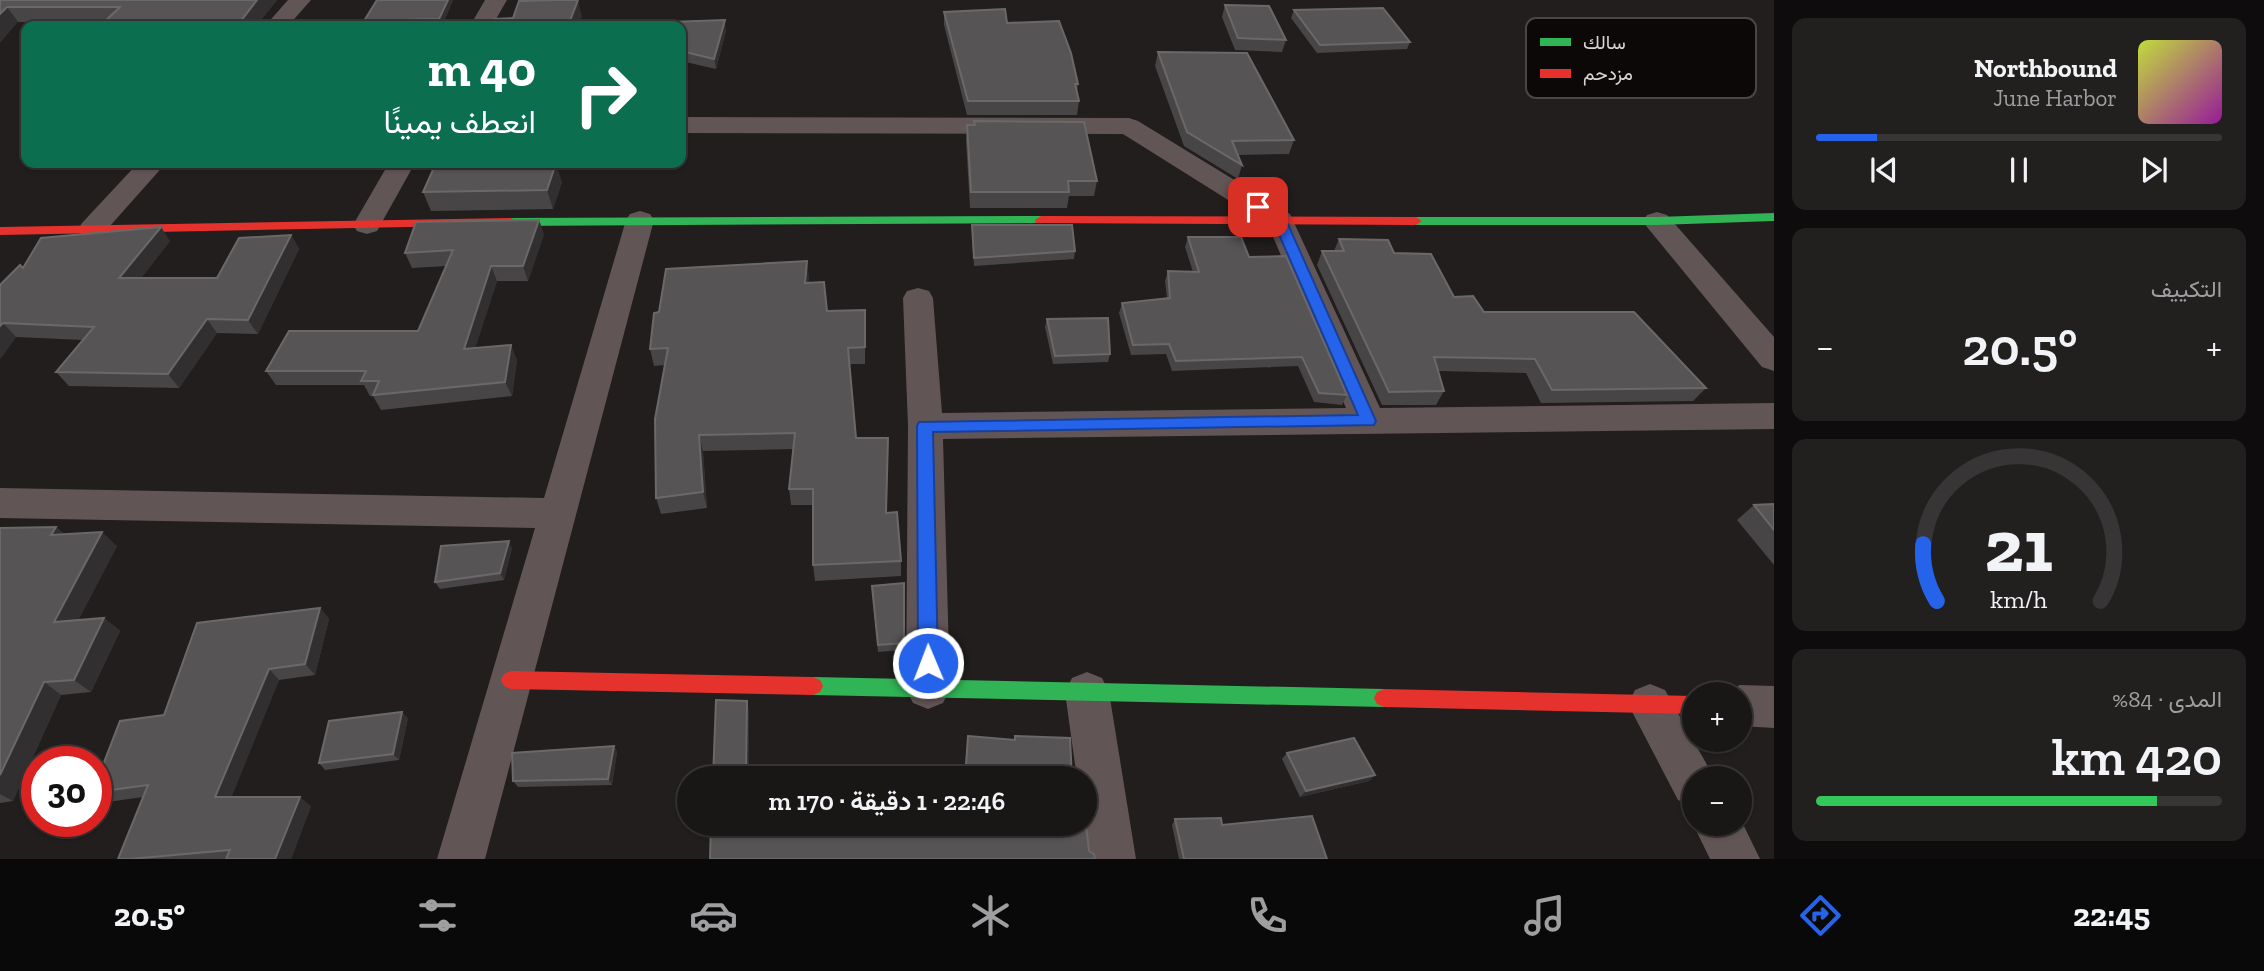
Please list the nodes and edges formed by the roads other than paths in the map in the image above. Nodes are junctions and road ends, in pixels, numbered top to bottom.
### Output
1 (300, 0) edge
2 (496, 0) edge
3 (281, 21) edge
4 (484, 21) edge
5 (686, 125) edge
6 (148, 168) edge
7 (399, 168) edge
8 (1774, 218) edge
9 (640, 220) junction
10 (1280, 220) junction
11 (1657, 221) junction
12 (367, 225) junction
13 (92, 229) junction
14 (0, 231) edge
15 (918, 298) dead end
16 (1774, 359) edge
17 (1774, 416) edge
18 (1368, 421) junction
19 (925, 426) junction
20 (0, 503) edge
21 (558, 513) junction
22 (511, 680) junction
23 (928, 689) junction
24 (1087, 692) junction
25 (1650, 704) junction
26 (1682, 705) edge
27 (1752, 706) edge
28 (1774, 707) edge
29 (1684, 766) edge
30 (1724, 836) edge
31 (461, 859) edge
32 (1112, 859) edge
33 (1736, 859) edge

1 - 3 street
2 - 4 street
5 - 10 street
6 - 13 street
7 - 12 street
8 - 11 street
9 - 10 street
9 - 12 street
9 - 21 street
10 - 11 street
10 - 18 street
11 - 16 street
12 - 13 street
13 - 14 street
15 - 19 street
17 - 18 street
18 - 19 street
19 - 23 street
20 - 21 street
21 - 22 street
22 - 23 street
22 - 31 street
23 - 24 street
24 - 25 street
24 - 32 street
25 - 26 street
25 - 29 street
27 - 28 street
30 - 33 street

